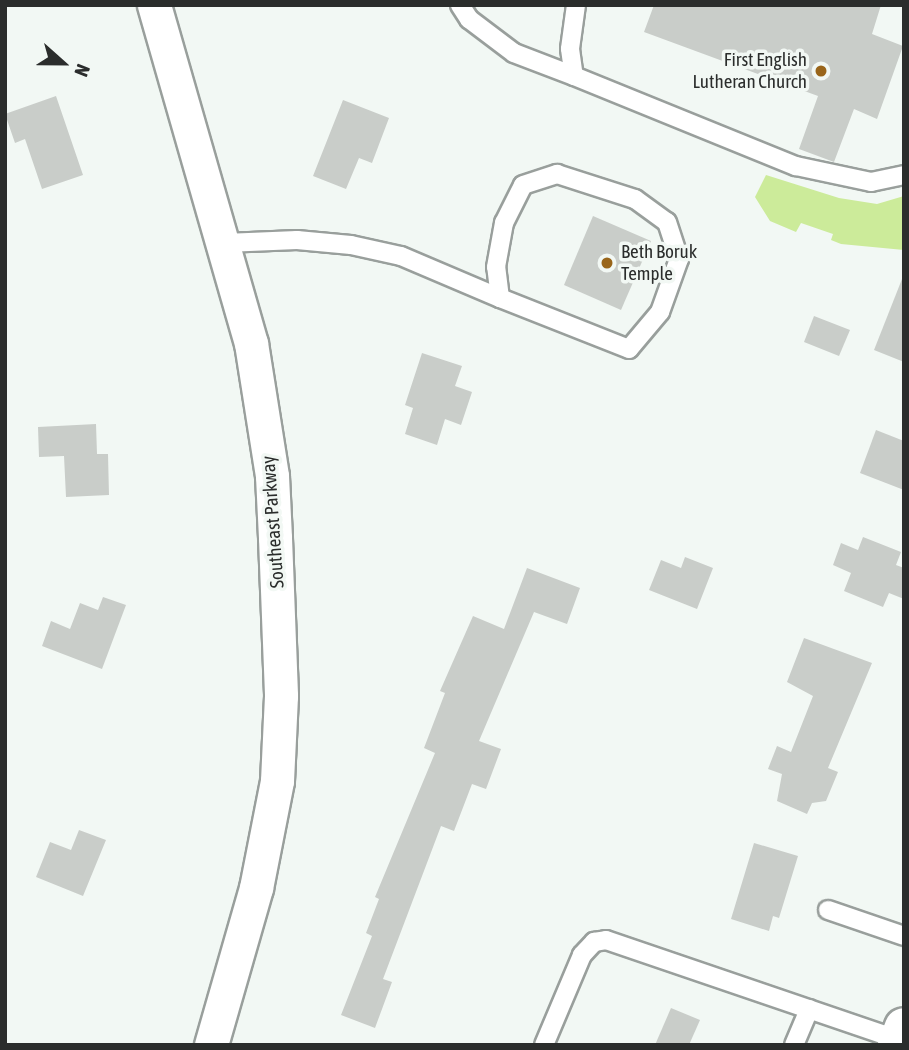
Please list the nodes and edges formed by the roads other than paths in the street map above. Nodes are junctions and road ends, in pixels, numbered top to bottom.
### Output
1 (154, 5) edge
2 (460, 5) edge
3 (576, 5) edge
4 (574, 76) junction
5 (904, 175) edge
6 (225, 243) junction
7 (500, 298) junction
8 (828, 910) dead end
9 (904, 936) edge
10 (809, 1009) junction
11 (900, 1037) edge
12 (211, 1045) edge
13 (544, 1045) edge
14 (794, 1045) edge

1 - 6 street, Southeast Parkway
2 - 4 lane
3 - 4 lane
4 - 5 lane
6 - 7 lane
6 - 12 street, Southeast Parkway
7 - 7 lane
8 - 9 lane
10 - 11 lane
10 - 13 lane
10 - 14 lane

